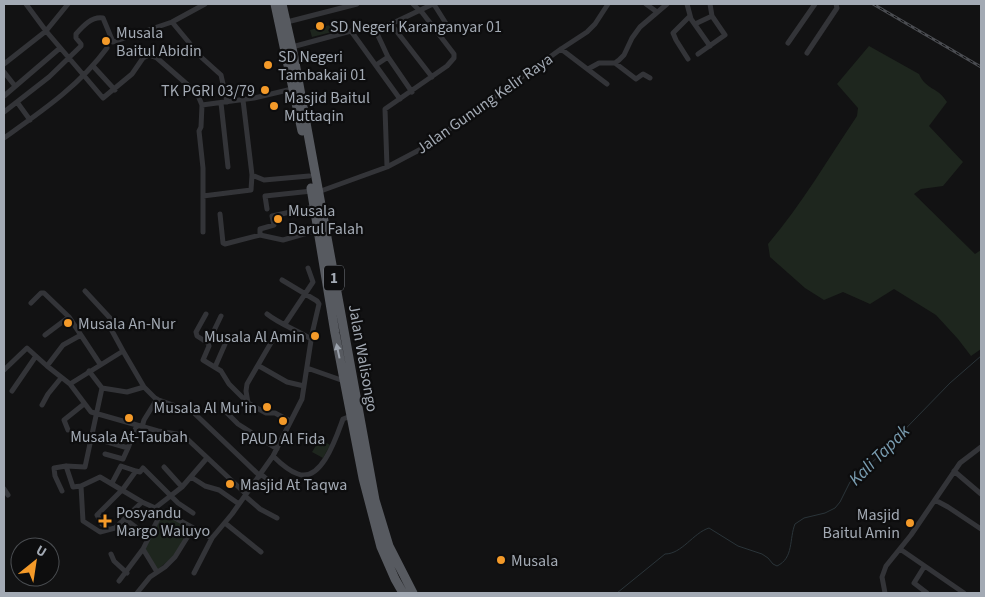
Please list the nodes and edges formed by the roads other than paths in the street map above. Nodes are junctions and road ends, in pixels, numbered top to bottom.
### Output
1 (26, 4) edge
2 (68, 4) edge
3 (205, 4) edge
4 (275, 4) edge
5 (282, 4) edge
6 (357, 4) edge
7 (413, 4) edge
8 (608, 4) edge
9 (646, 4) edge
10 (667, 4) edge
11 (687, 4) edge
12 (710, 4) edge
13 (836, 4) edge
14 (348, 5) edge
15 (428, 5) edge
16 (812, 5) edge
17 (420, 11) junction
18 (657, 12) junction
19 (690, 16) junction
20 (712, 16) junction
21 (172, 22) junction
22 (287, 22) junction
23 (391, 24) junction
24 (694, 24) junction
25 (447, 25) dead end
26 (374, 27) junction
27 (46, 31) junction
28 (351, 31) junction
29 (788, 43) dead end
30 (710, 46) junction
31 (292, 47) junction
32 (60, 48) junction
33 (107, 48) dead end
34 (561, 49) junction
35 (807, 53) dead end
36 (698, 54) dead end
37 (388, 57) junction
38 (69, 58) junction
39 (688, 58) dead end
40 (615, 63) junction
41 (4, 64) edge
42 (376, 64) junction
43 (94, 66) junction
44 (588, 69) junction
45 (4, 72) edge
46 (84, 76) junction
47 (432, 77) junction
48 (650, 78) dead end
49 (607, 84) dead end
50 (15, 86) junction
51 (292, 89) junction
52 (114, 90) junction
53 (412, 92) junction
54 (4, 96) edge
55 (400, 99) junction
56 (243, 100) junction
57 (17, 102) junction
58 (224, 103) junction
59 (202, 105) junction
60 (4, 112) edge
61 (30, 120) junction
62 (4, 138) edge
63 (228, 166) dead end
64 (387, 167) junction
65 (252, 175) junction
66 (309, 176) junction
67 (315, 191) junction
68 (203, 196) junction
69 (314, 207) junction
70 (267, 208) dead end
71 (220, 214) dead end
72 (318, 230) junction
73 (203, 232) dead end
74 (260, 235) junction
75 (308, 268) dead end
76 (282, 280) dead end
77 (313, 281) junction
78 (326, 286) junction
79 (85, 291) dead end
80 (304, 293) junction
81 (31, 303) dead end
82 (206, 314) dead end
83 (268, 314) dead end
84 (221, 316) dead end
85 (69, 317) junction
86 (285, 324) junction
87 (81, 334) junction
88 (45, 335) dead end
89 (228, 335) dead end
90 (311, 339) junction
91 (272, 341) dead end
92 (208, 343) junction
93 (124, 351) junction
94 (36, 356) junction
95 (100, 364) junction
96 (47, 366) junction
97 (258, 366) junction
98 (214, 367) junction
99 (307, 368) junction
100 (4, 370) edge
101 (89, 371) junction
102 (61, 378) junction
103 (345, 382) junction
104 (70, 384) junction
105 (304, 386) junction
106 (144, 387) junction
107 (102, 388) junction
108 (12, 391) dead end
109 (157, 399) junction
110 (248, 403) junction
111 (84, 404) junction
112 (42, 405) dead end
113 (226, 412) dead end
114 (98, 415) junction
115 (351, 416) junction
116 (290, 421) junction
117 (140, 426) junction
118 (68, 430) dead end
119 (80, 434) dead end
120 (92, 437) junction
121 (981, 447) edge
122 (128, 448) junction
123 (277, 450) junction
124 (105, 454) dead end
125 (273, 456) junction
126 (207, 458) junction
127 (66, 466) junction
128 (164, 467) dead end
129 (136, 471) junction
130 (954, 471) junction
131 (260, 475) junction
132 (191, 477) junction
133 (112, 483) junction
134 (81, 486) junction
135 (182, 487) junction
136 (4, 489) edge
137 (123, 489) junction
138 (282, 489) dead end
139 (62, 491) dead end
140 (981, 494) edge
141 (8, 495) dead end
142 (246, 495) junction
143 (171, 496) junction
144 (935, 500) junction
145 (142, 502) junction
146 (240, 504) junction
147 (155, 508) junction
148 (162, 511) junction
149 (193, 514) dead end
150 (277, 518) dead end
151 (125, 519) junction
152 (225, 522) junction
153 (193, 528) junction
154 (108, 529) junction
155 (981, 529) edge
156 (149, 537) junction
157 (212, 538) junction
158 (143, 549) junction
159 (900, 549) junction
160 (261, 552) dead end
161 (111, 554) dead end
162 (924, 567) junction
163 (127, 572) junction
164 (157, 572) junction
165 (194, 573) dead end
166 (119, 581) dead end
167 (921, 591) edge
168 (137, 593) edge
169 (403, 593) edge
170 (413, 593) edge
171 (885, 593) edge
172 (927, 593) edge
173 (964, 593) edge

1 - 27 street
2 - 27 street
3 - 21 street
4 - 51 highway, Jalan Walisongo / 1
5 - 22 highway, Jalan Walisongo / 1
6 - 14 street
7 - 17 street
8 - 34 street, Jalan Gunung Kelir Raya
9 - 18 street
10 - 18 street
11 - 19 street
12 - 20 street
13 - 35 street
14 - 22 street
15 - 17 street
15 - 25 street
16 - 29 street
17 - 23 street
17 - 47 street
18 - 40 street
19 - 24 street
19 - 39 street
20 - 24 street
20 - 30 street
21 - 38 street
21 - 58 street
22 - 31 highway, Jalan Walisongo / 1
23 - 26 street
23 - 47 street
24 - 30 street
26 - 28 street
26 - 37 street
27 - 32 street
27 - 41 street
28 - 31 street
28 - 42 street
30 - 36 street
31 - 67 highway, Jalan Walisongo / 1
32 - 38 street
32 - 50 street
33 - 43 street
34 - 44 street
34 - 64 street, Jalan Gunung Kelir Raya
37 - 42 street
37 - 53 street
38 - 46 street
38 - 57 street
40 - 44 street
40 - 48 street
42 - 55 street
43 - 46 street
43 - 52 street
44 - 49 street
45 - 50 street
46 - 52 street
46 - 61 street
47 - 53 street
50 - 54 street
51 - 56 street
51 - 66 highway, Jalan Walisongo / 1
52 - 59 street
53 - 55 street
55 - 64 street
56 - 58 street
56 - 65 street
57 - 60 street
57 - 61 street
58 - 59 street
58 - 63 street
59 - 68 street
61 - 62 street
64 - 67 street, Jalan Gunung Kelir Raya
65 - 66 street
65 - 68 street
66 - 67 highway, Jalan Walisongo / 1
67 - 69 highway, Jalan Walisongo / 1
67 - 70 street, Jalan Gunung Kelir Raya
67 - 170 highway, Jalan Walisongo / 1
68 - 73 street
69 - 72 highway, Jalan Walisongo / 1
69 - 74 street
71 - 74 street
72 - 74 street
72 - 78 highway, Jalan Walisongo / 1
75 - 77 street
76 - 80 street
77 - 78 street
77 - 80 street
103 -> 78 highway, Jalan Walisongo / 1
79 - 93 street
80 - 86 street
80 - 90 street
81 - 85 street
82 - 92 street
83 - 86 street
84 - 92 street
85 - 87 street
85 - 88 street
86 - 90 street
87 - 95 street
87 - 96 street
89 - 98 street
90 - 99 street
91 - 97 street
92 - 98 street
93 - 95 street
93 - 106 street
94 - 96 street
94 - 100 street
94 - 108 street
95 - 101 street
96 - 102 street
97 - 105 street
97 - 110 street
98 - 110 street
99 - 103 street
99 - 105 street
101 - 104 street
101 - 107 street
102 - 104 street
102 - 112 street
103 - 115 highway, Jalan Walisongo / 1
104 - 111 street
105 - 116 street
106 - 107 street
106 - 109 street
107 - 114 street
109 - 117 street
109 - 131 street
110 - 116 street
111 - 114 street
111 - 118 street
113 - 123 street
114 - 117 street
114 - 120 street
115 - 125 street
115 - 169 highway, Jalan Walisongo / 1
116 - 123 street
117 - 122 street
117 - 126 street
119 - 120 street
120 - 122 street
120 - 127 street
121 - 130 street
122 - 124 street
123 - 125 street
125 - 131 street
126 - 132 street
126 - 142 street
127 - 134 street
127 - 139 street
128 - 135 street
129 - 133 street
129 - 137 street
129 - 143 street
130 - 140 street
130 - 144 street
131 - 138 street
131 - 142 street
132 - 135 street
132 - 146 street
133 - 134 street
133 - 137 street
134 - 154 street
135 - 143 street
136 - 141 street
137 - 145 street
137 - 154 street
142 - 146 street
142 - 150 street
143 - 147 street
143 - 149 street
144 - 155 street
144 - 159 street
145 - 147 street
145 - 151 street
146 - 152 street
147 - 148 street
148 - 153 street
148 - 156 street
151 - 154 street
151 - 156 street
152 - 157 street
152 - 160 street
153 - 157 street
153 - 164 street
156 - 158 street
157 - 165 street
158 - 163 street
158 - 164 street
159 - 162 street
159 - 171 street
161 - 163 street
162 - 167 street
162 - 173 street
163 - 166 street
164 - 168 street
167 - 172 street

